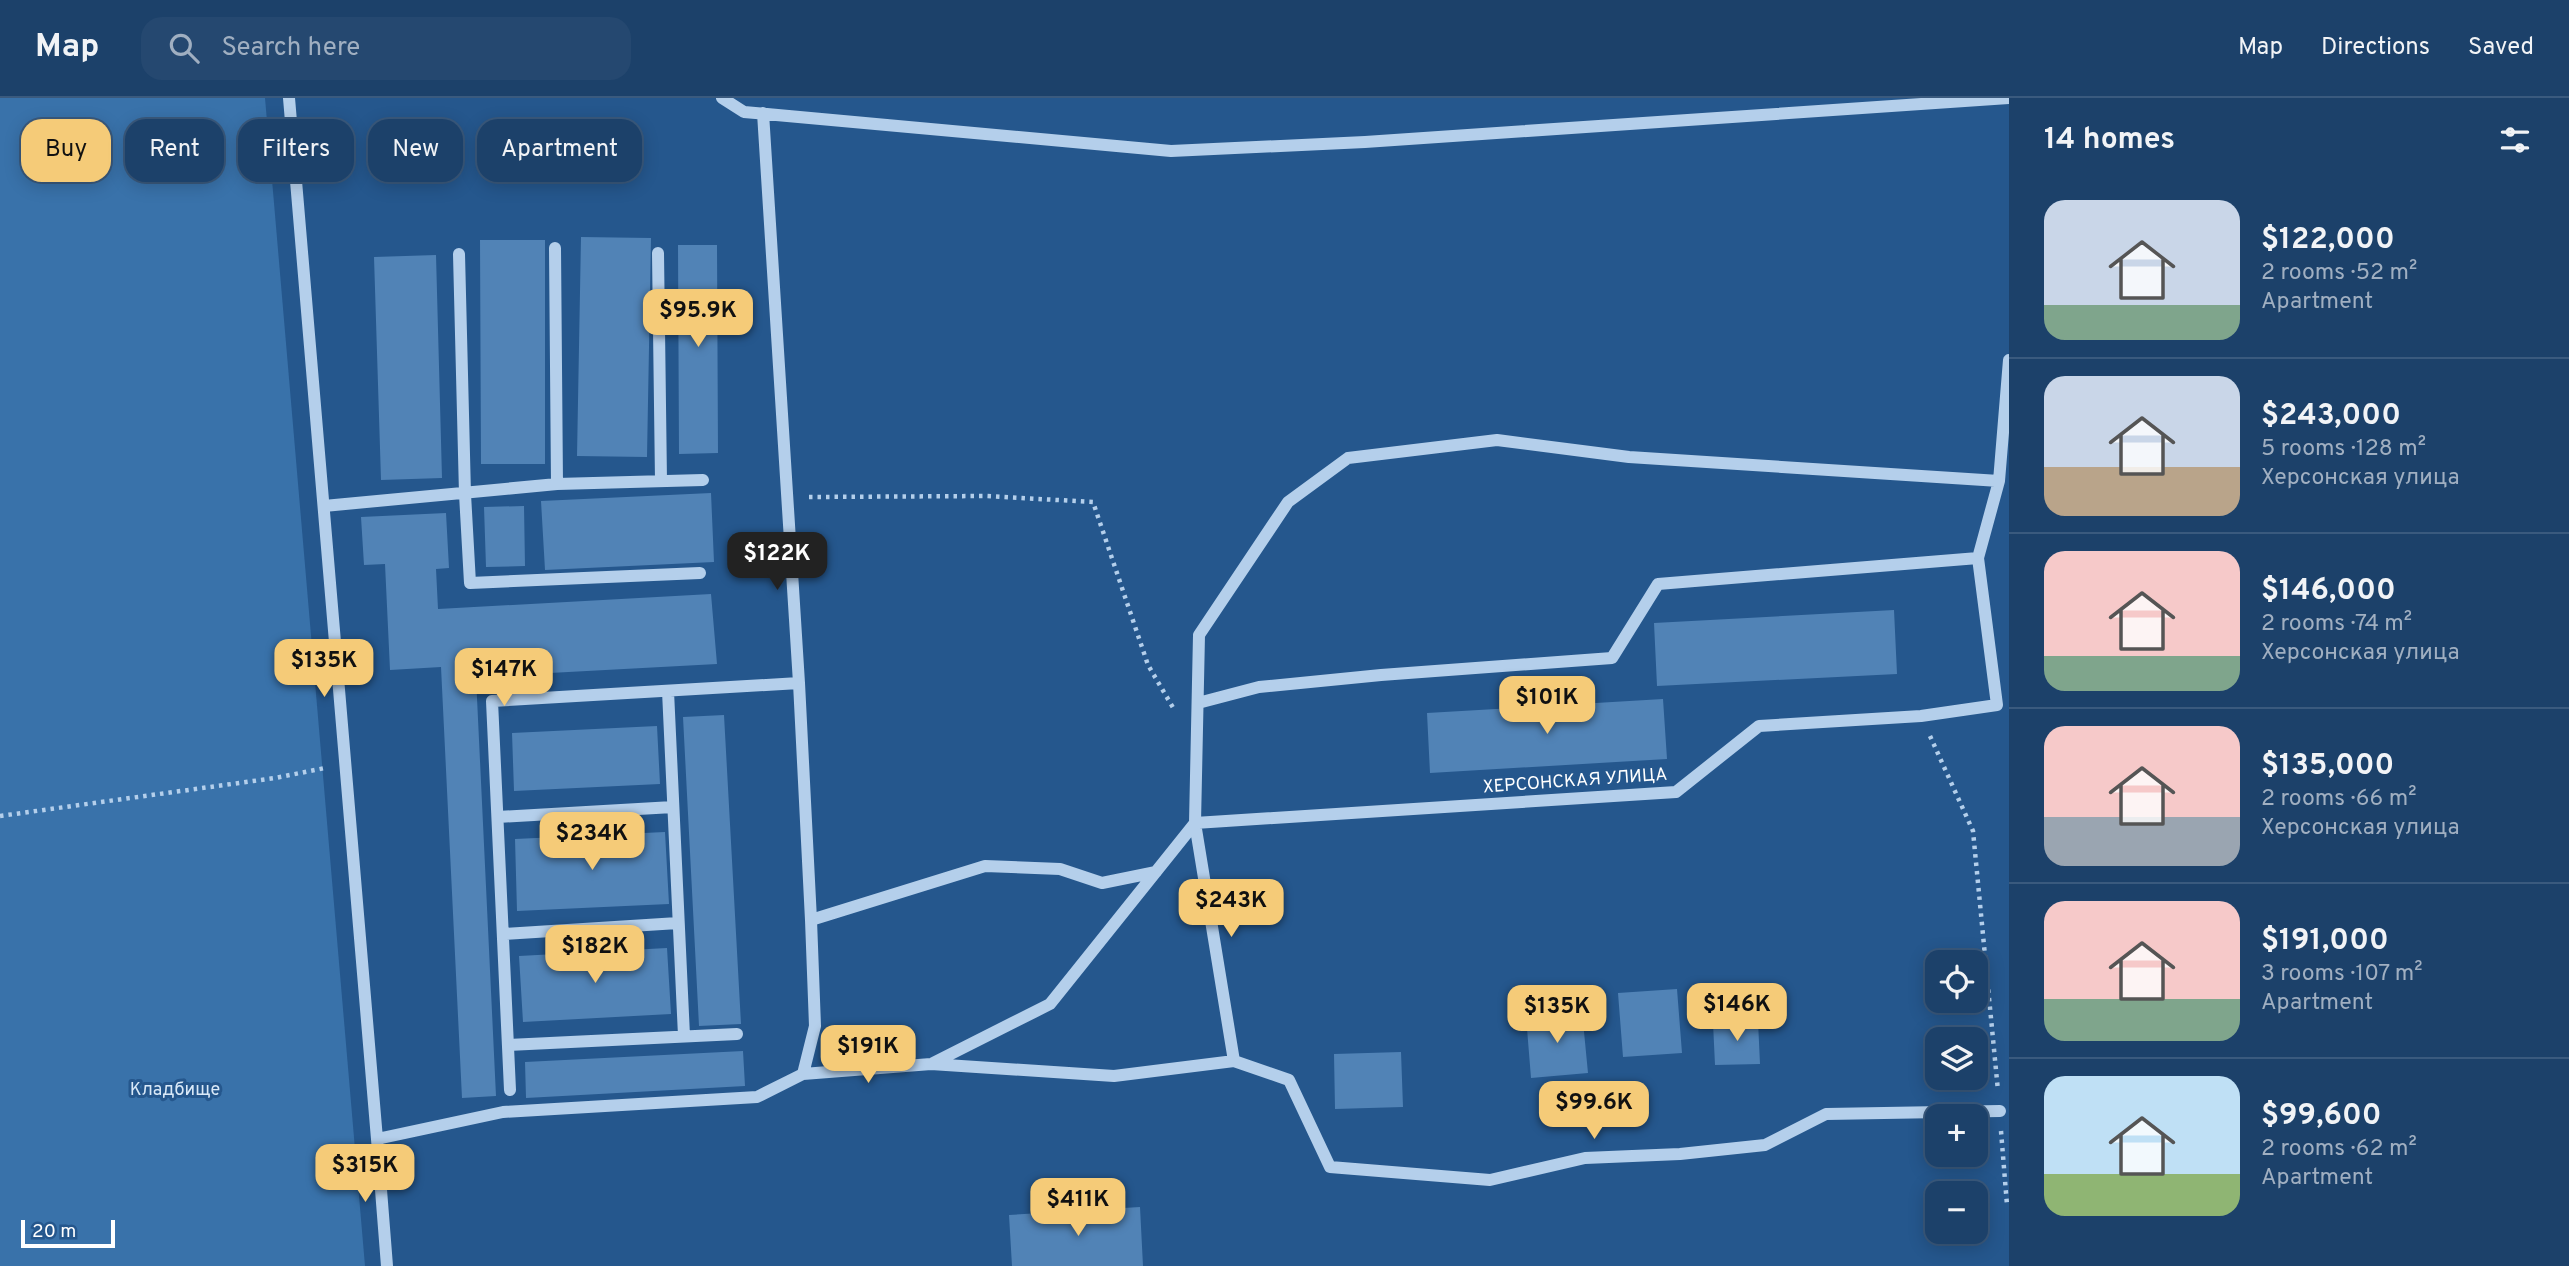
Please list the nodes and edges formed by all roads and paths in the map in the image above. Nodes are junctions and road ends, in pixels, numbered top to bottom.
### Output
1 (289, 98) edge
2 (722, 98) edge
3 (2009, 98) edge
4 (763, 113) junction
5 (555, 248) dead end
6 (658, 253) dead end
7 (459, 254) dead end
8 (2009, 360) edge
9 (704, 480) dead end
10 (661, 481) junction
11 (1998, 481) junction
12 (557, 484) junction
13 (465, 494) junction
14 (788, 497) junction
15 (324, 506) junction
16 (1978, 558) junction
17 (700, 573) dead end
18 (799, 683) junction
19 (668, 691) junction
20 (1198, 703) junction
21 (1176, 712) dead end
22 (1921, 716) junction
23 (346, 765) junction
24 (673, 807) junction
25 (0, 816) edge
26 (498, 817) junction
27 (1195, 823) junction
28 (1156, 872) junction
29 (810, 920) junction
30 (678, 923) junction
31 (503, 934) junction
32 (737, 1034) dead end
33 (684, 1036) junction
34 (508, 1045) junction
35 (1234, 1061) junction
36 (931, 1064) junction
37 (803, 1074) junction
38 (510, 1090) dead end
39 (2000, 1111) junction
40 (377, 1139) junction
41 (2009, 1206) edge
42 (387, 1266) edge

1 - 15 street
2 - 4 street
3 - 4 street
4 - 14 street
5 - 12 street
6 - 10 street
7 - 13 street
8 - 11 street
9 - 10 street
10 - 12 street
11 - 16 street
11 - 20 street
12 - 13 street
13 - 15 street
13 - 17 street
14 - 18 street
14 - 21 path
15 - 23 street
16 - 20 street
16 - 22 street, ХЕРСОНСКАЯ УЛИЦА
18 - 19 street
18 - 29 street
19 - 24 street
19 - 26 street
20 - 27 street
22 - 27 street, ХЕРСОНСКАЯ УЛИЦА
22 - 39 path
23 - 25 path
23 - 40 street
24 - 26 street
24 - 30 street
26 - 31 street
27 - 28 street
27 - 35 street
28 - 29 street
28 - 36 street
29 - 37 street
30 - 31 street
30 - 33 street
31 - 34 street
32 - 33 street
33 - 34 street
34 - 38 street
35 - 36 street
35 - 39 street
36 - 37 street
37 - 40 street
39 - 41 path
40 - 42 street

